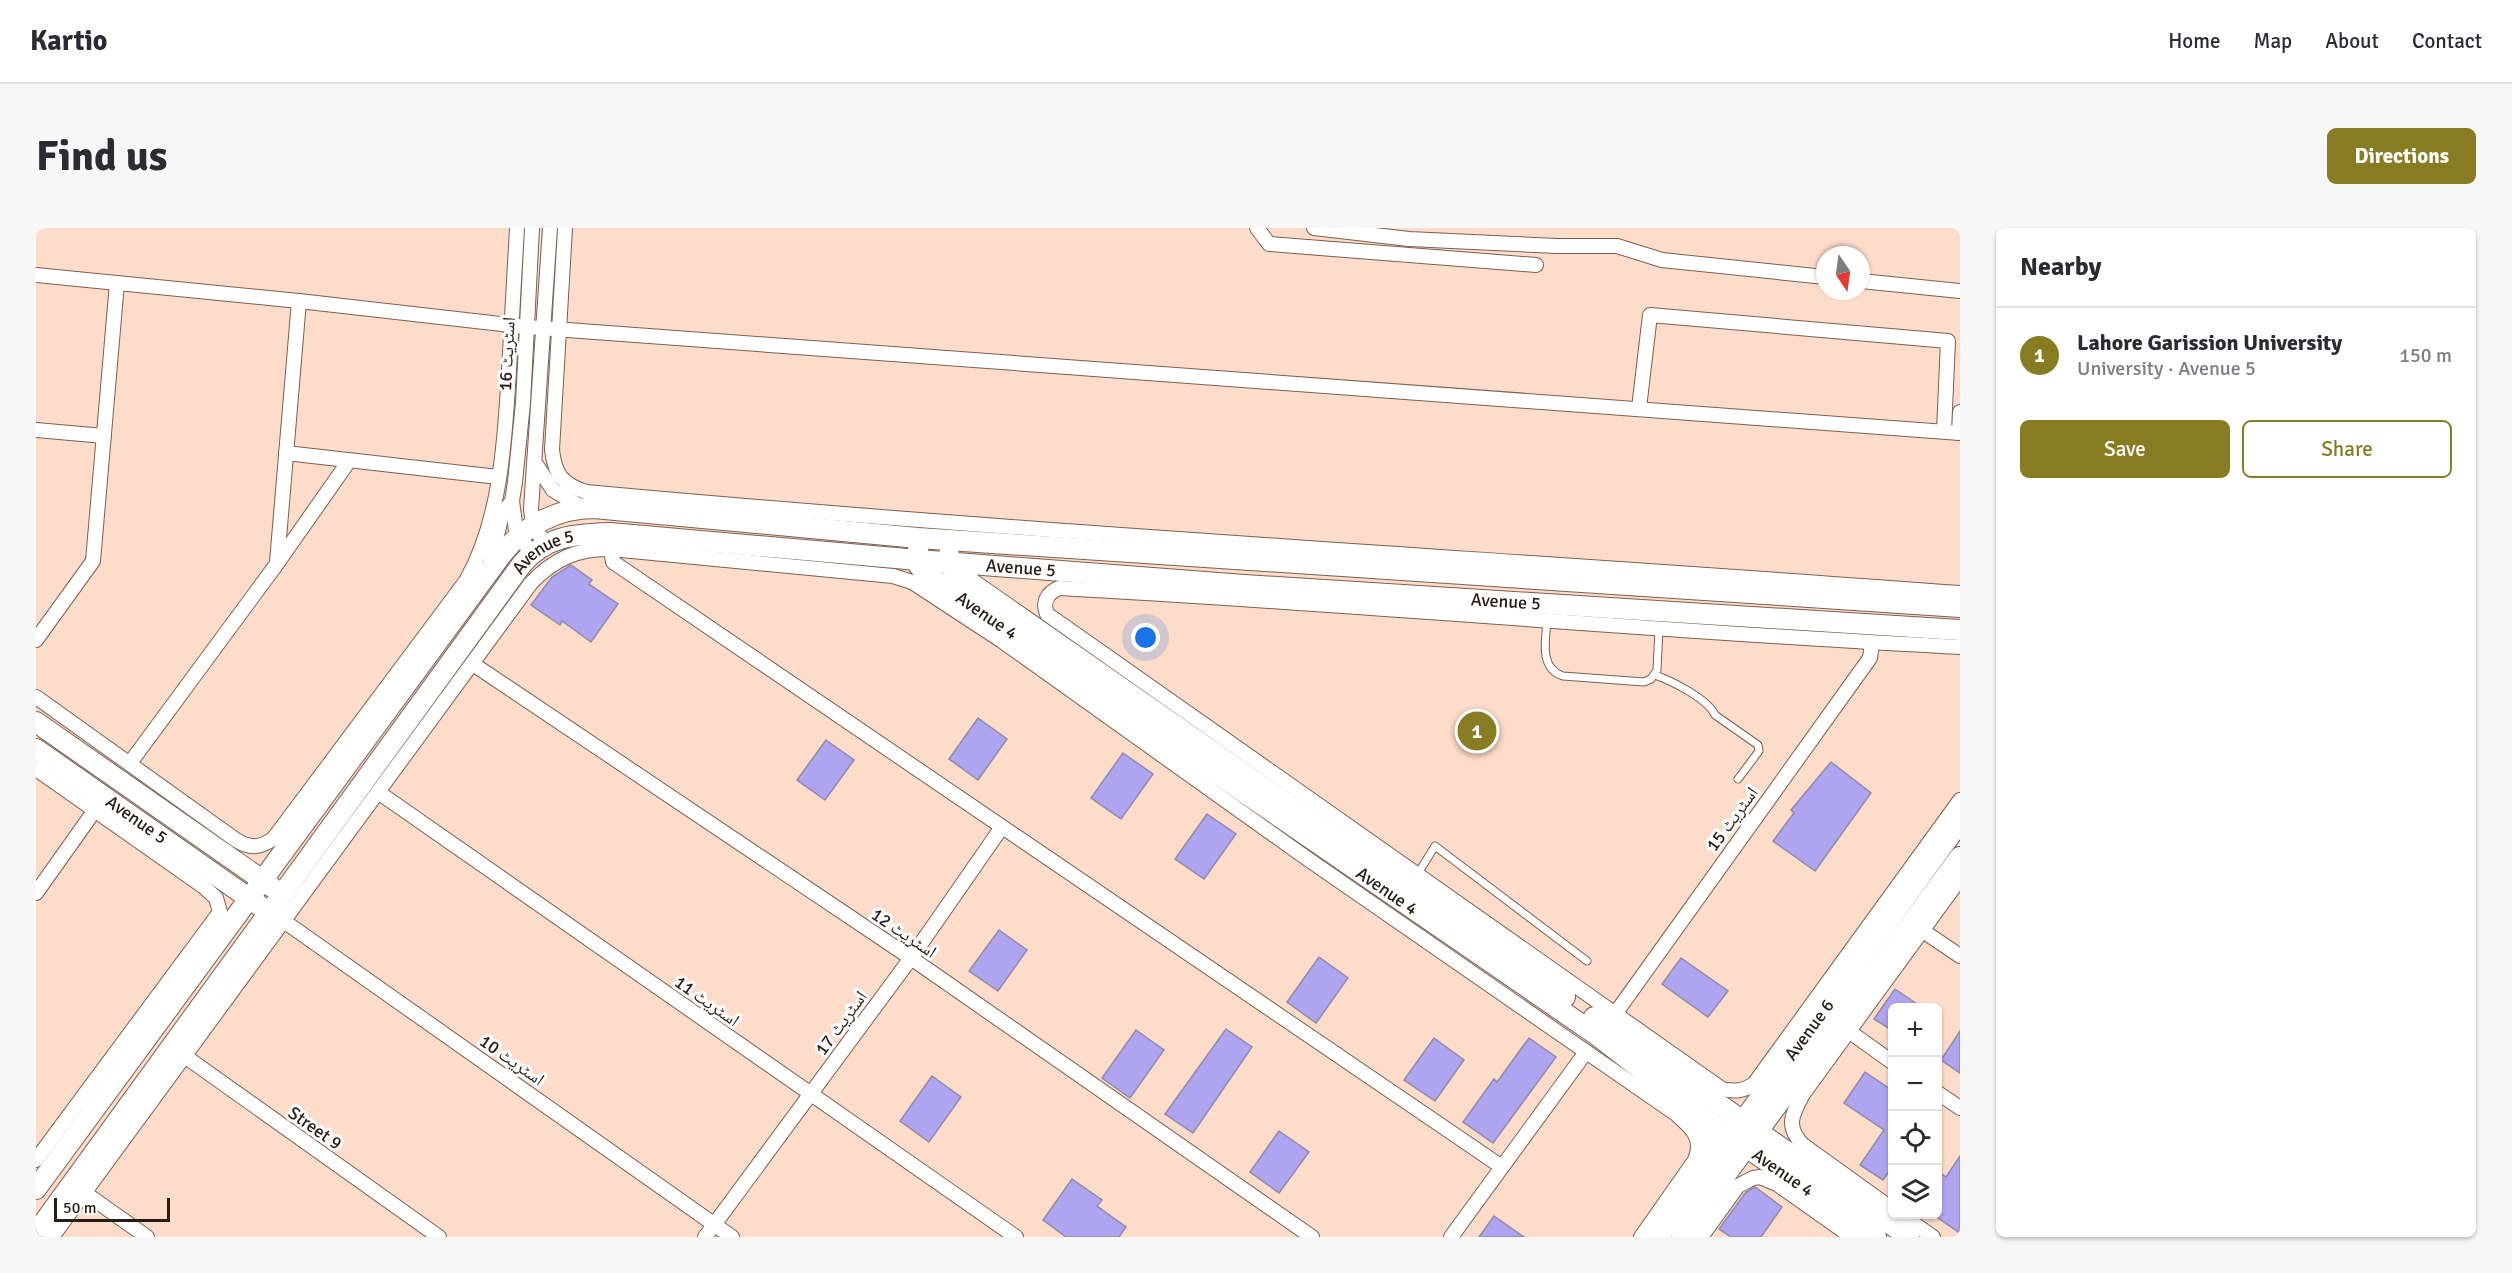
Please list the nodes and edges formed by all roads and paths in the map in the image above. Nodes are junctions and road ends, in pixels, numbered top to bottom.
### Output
1 (517, 228) edge
2 (532, 228) edge
3 (550, 228) edge
4 (565, 228) edge
5 (1257, 228) edge
6 (1314, 228) edge
7 (1410, 233) edge
8 (1536, 265) dead end
9 (36, 275) edge
10 (1816, 276) edge
11 (1870, 282) edge
12 (117, 284) junction
13 (1960, 291) edge
14 (299, 301) junction
15 (512, 326) junction
16 (527, 327) junction
17 (543, 328) junction
18 (558, 328) junction
19 (1639, 408) junction
20 (1960, 412) edge
21 (36, 430) edge
22 (1954, 432) edge
23 (104, 436) junction
24 (286, 453) junction
25 (349, 461) junction
26 (535, 463) junction
27 (498, 477) junction
28 (515, 482) joint
29 (512, 501) junction
30 (583, 508) junction
31 (750, 522) junction
32 (526, 530) junction
33 (918, 537) junction
34 (950, 540) junction
35 (747, 546) junction
36 (538, 549) junction
37 (611, 549) junction
38 (918, 560) junction
39 (949, 561) junction
40 (276, 565) junction
41 (489, 571) junction
42 (1960, 592) edge
43 (1960, 607) edge
44 (1547, 622) junction
45 (1659, 629) junction
46 (1960, 630) edge
47 (36, 640) edge
48 (1872, 643) junction
49 (1960, 647) edge
50 (473, 663) junction
51 (1655, 675) junction
52 (36, 697) edge
53 (36, 722) edge
54 (36, 749) edge
55 (130, 763) junction
56 (36, 769) edge
57 (1738, 779) dead end
58 (378, 792) junction
59 (1960, 800) edge
60 (95, 810) junction
61 (1960, 822) edge
62 (1002, 827) junction
63 (1960, 857) edge
64 (1417, 875) junction
65 (1960, 879) edge
66 (209, 880) junction
67 (263, 881) junction
68 (36, 893) edge
69 (283, 895) junction
70 (250, 899) junction
71 (277, 917) junction
72 (220, 927) junction
73 (1923, 931) junction
74 (1960, 956) edge
75 (910, 958) junction
76 (1587, 961) dead end
77 (1615, 1014) junction
78 (1850, 1032) junction
79 (178, 1052) junction
80 (1586, 1052) junction
81 (1888, 1059) edge
82 (1704, 1085) junction
83 (1780, 1086) junction
84 (810, 1096) junction
85 (1942, 1096) edge
86 (1719, 1104) junction
87 (1960, 1108) edge
88 (1680, 1109) junction
89 (1700, 1115) junction
90 (1745, 1134) junction
91 (1780, 1159) junction
92 (1809, 1159) junction
93 (36, 1160) edge
94 (1502, 1167) junction
95 (1710, 1182) junction
96 (36, 1189) edge
97 (85, 1193) junction
98 (1888, 1206) edge
99 (1906, 1219) edge
100 (714, 1225) junction
101 (36, 1233) edge
102 (52, 1237) edge
103 (147, 1237) edge
104 (439, 1237) edge
105 (705, 1237) edge
106 (732, 1237) edge
107 (1016, 1237) edge
108 (1312, 1237) edge
109 (1451, 1237) edge
110 (1641, 1237) edge
111 (1659, 1237) edge
112 (1682, 1237) edge
113 (1701, 1237) edge
114 (1852, 1237) edge
115 (1876, 1237) edge
116 (1909, 1237) edge
117 (1933, 1237) edge

1 - 15 street
2 - 16 street, اسٹریٹ 16
3 - 17 street, اسٹریٹ 16
4 - 18 street
5 - 8 street
6 - 7 street
7 - 10 street
9 - 12 street
11 - 13 street
12 - 14 street
12 - 23 street
14 - 15 street
14 - 24 street
15 - 16 street
15 - 27 street
16 - 17 street
16 - 28 street, اسٹریٹ 16
17 - 18 street
17 - 26 street, اسٹریٹ 16
18 - 19 street
18 - 42 street
19 - 22 street
19 - 22 street
20 - 22 street
21 - 23 street
23 - 47 street
24 - 25 street
24 - 40 street
25 - 27 street
25 - 40 street
26 - 30 street
26 - 32 street, اسٹریٹ 16
27 - 55 street
28 - 29 street, Avenue 5
29 - 32 street
29 - 41 street, Avenue 5
30 - 31 main road, Avenue 5
30 - 32 main road, Avenue 5
31 - 33 main road, Avenue 5
31 - 35 main road
32 - 36 street
32 - 41 main road, Avenue 5
33 - 34 main road, Avenue 5
33 - 38 main road
34 - 39 main road
34 - 43 main road, Avenue 5
35 - 36 main road, Avenue 5
35 - 38 main road, Avenue 5
36 - 69 main road, Avenue 5
37 - 50 street
37 - 62 street
37 - 80 street
38 - 39 main road, Avenue 5
38 - 88 main road, Avenue 4
39 - 46 main road, Avenue 5
39 - 82 main road, Avenue 4
40 - 55 street
41 - 67 main road, Avenue 5
44 - 45 street
44 - 51 lane
44 - 64 street
45 - 48 street
45 - 51 lane
48 - 49 street
48 - 77 street, اسٹریٹ 15
50 - 58 street
50 - 75 street, اسٹریٹ 12
51 - 57 lane
52 - 55 street
53 - 67 main road, Avenue 5
54 - 66 main road, Avenue 5
56 - 60 street
58 - 71 street
58 - 84 street, اسٹریٹ 11
59 - 83 street
60 - 66 street
60 - 68 street
61 - 83 main road, Avenue 6
62 - 75 street, اسٹریٹ 17
62 - 94 street
63 - 83 main road, Avenue 6
64 - 76 lane
64 - 77 street
65 - 73 street
66 - 70 main road, Avenue 5
66 - 72 street
67 - 69 main road
67 - 70 main road, Avenue 5
69 - 71 main road, Avenue 5
70 - 71 main road
70 - 72 main road
71 - 79 main road, Avenue 5
71 - 100 street, اسٹریٹ 10
72 - 93 street
72 - 96 main road
73 - 74 street
73 - 78 street
75 - 84 street, اسٹریٹ 17
75 - 108 street, اسٹریٹ 12
77 - 82 street
78 - 81 street
78 - 83 street
79 - 97 street
79 - 101 main road, Avenue 5
79 - 104 street, Street 9
80 - 88 street
80 - 94 street
82 - 83 street
82 - 86 main road, Avenue 4
83 - 86 main road
83 - 90 main road, Avenue 6
83 - 91 main road
83 - 92 street
84 - 100 street, اسٹریٹ 17
84 - 107 street, اسٹریٹ 11
85 - 87 street
86 - 90 main road, Avenue 4
88 - 89 main road, Avenue 4
88 - 95 street
89 - 90 main road, Avenue 4
89 - 95 main road
90 - 91 main road, Avenue 4
90 - 95 main road, Avenue 6
91 - 92 main road, Avenue 4
91 - 95 main road
91 - 115 main road, Avenue 4
92 - 98 street
92 - 116 main road, Avenue 4
94 - 109 street
95 - 110 street
95 - 111 main road, Avenue 6
95 - 112 main road, Avenue 6
95 - 113 street
95 - 114 street
97 - 102 street
97 - 103 street
99 - 117 street
100 - 105 street, اسٹریٹ 17
100 - 106 street, اسٹریٹ 10

